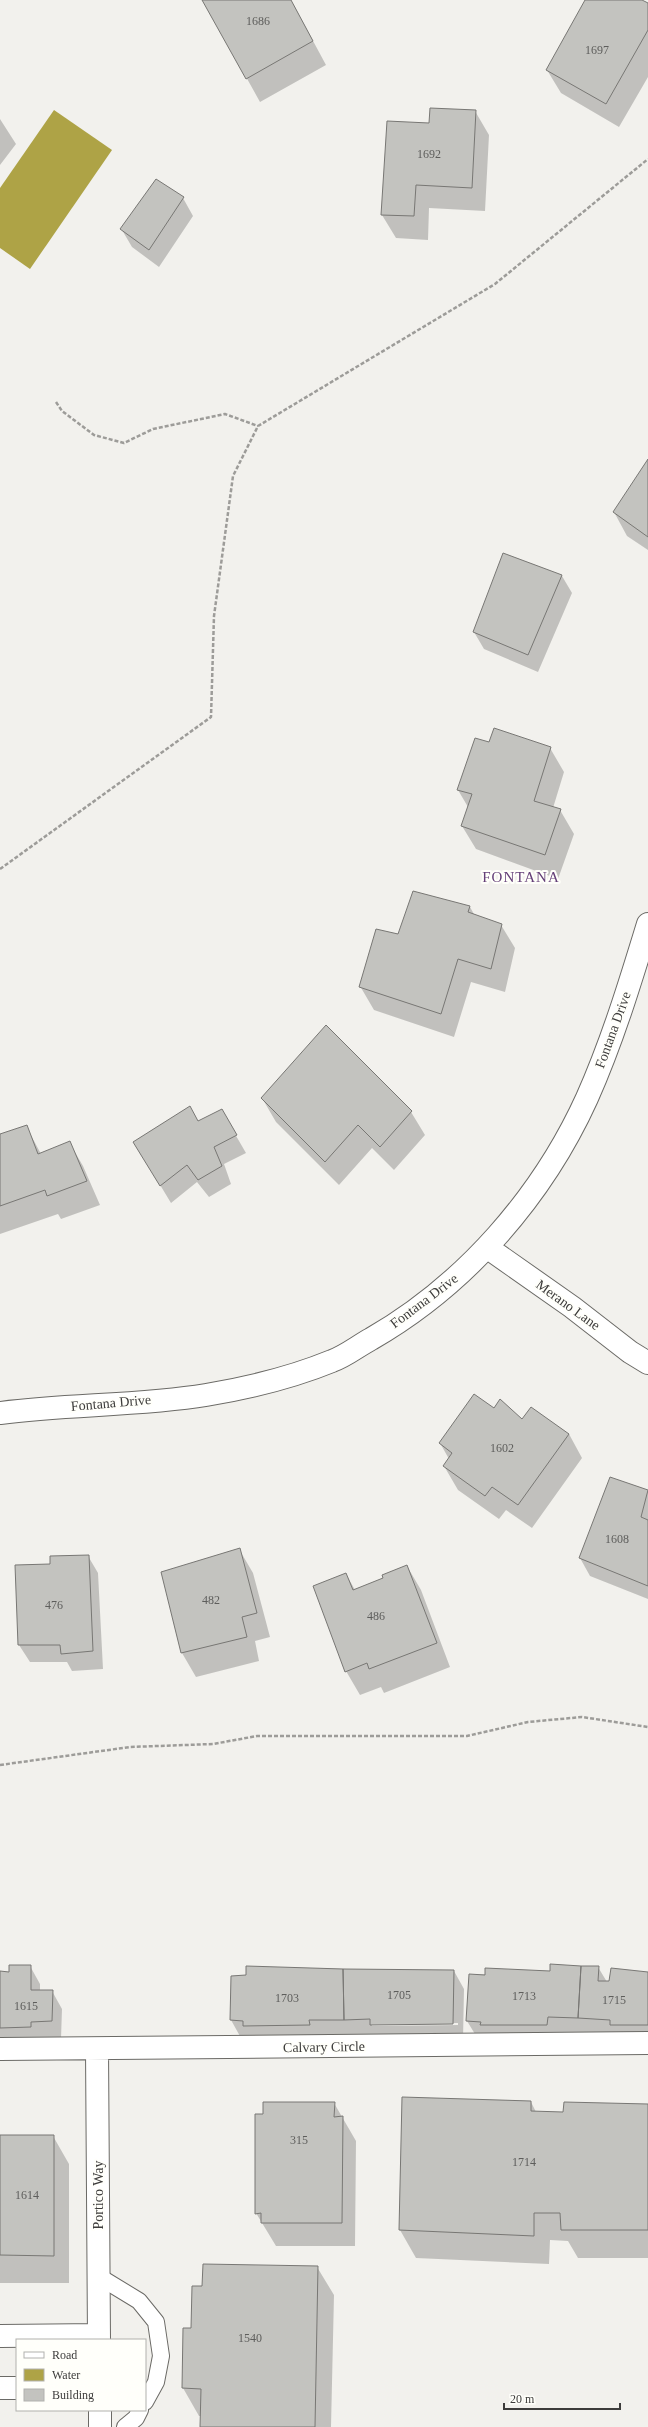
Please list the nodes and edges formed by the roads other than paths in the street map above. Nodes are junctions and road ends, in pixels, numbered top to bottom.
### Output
1 (648, 924) edge
2 (488, 1248) junction
3 (648, 1363) edge
4 (0, 1413) edge
5 (648, 2043) edge
6 (0, 2049) edge
7 (97, 2049) junction
8 (98, 2276) junction
9 (0, 2336) edge
10 (99, 2338) edge
11 (0, 2388) edge
12 (16, 2388) edge
13 (146, 2400) edge
14 (100, 2411) edge
15 (140, 2411) edge
16 (100, 2427) edge
17 (125, 2427) edge

1 - 2 street, Fontana Drive
2 - 3 street, Merano Lane
2 - 4 street, Fontana Drive
5 - 7 street, Calvary Circle
6 - 7 street, Calvary Circle
7 - 8 street, Portico Way
8 - 10 street, Portico Way
8 - 13 lane
9 - 10 street
11 - 12 street
14 - 16 street
15 - 17 lane

